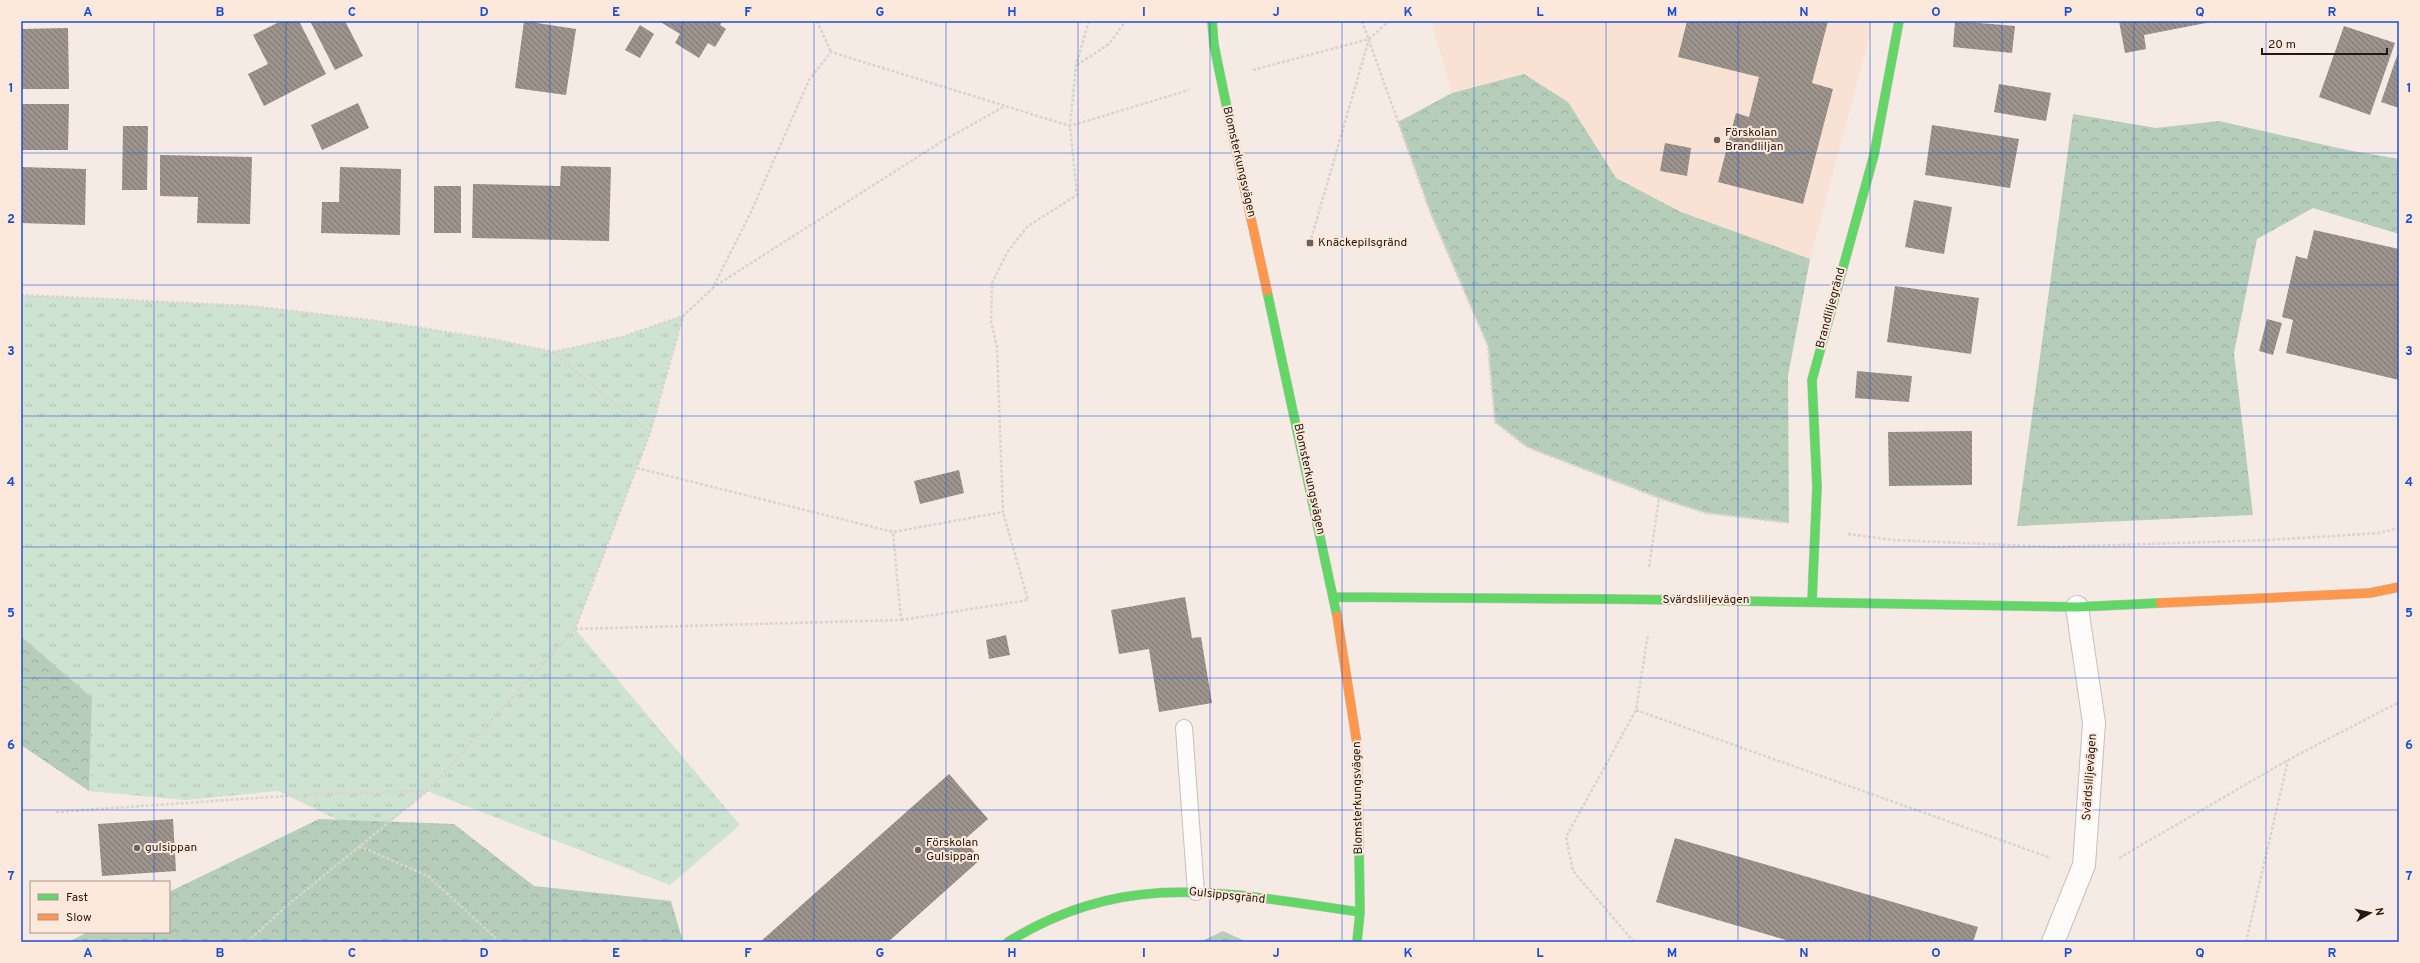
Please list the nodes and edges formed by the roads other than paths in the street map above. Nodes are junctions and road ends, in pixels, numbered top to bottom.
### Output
1 (1212, 21) edge
2 (1899, 21) edge
3 (2399, 587) edge
4 (1334, 597) junction
5 (1812, 601) junction
6 (2077, 607) junction
7 (1184, 728) dead end
8 (1196, 892) junction
9 (1360, 912) junction
10 (1008, 942) edge
11 (1357, 942) edge
12 (2054, 942) edge

1 - 4 street, Blomsterkungsvägen, bridge
2 - 5 street, Brandliljegränd
3 - 6 street, Svärdsliljevägen
4 - 5 street, Svärdsliljevägen, bridge
4 - 9 street, Blomsterkungsvägen
5 - 6 street, Svärdsliljevägen
6 - 12 street, Svärdsliljevägen
7 - 8 lane
8 - 9 street, Gulsippsgränd
8 - 10 street, Gulsippsgränd
9 - 11 street, Blomsterkungsvägen

